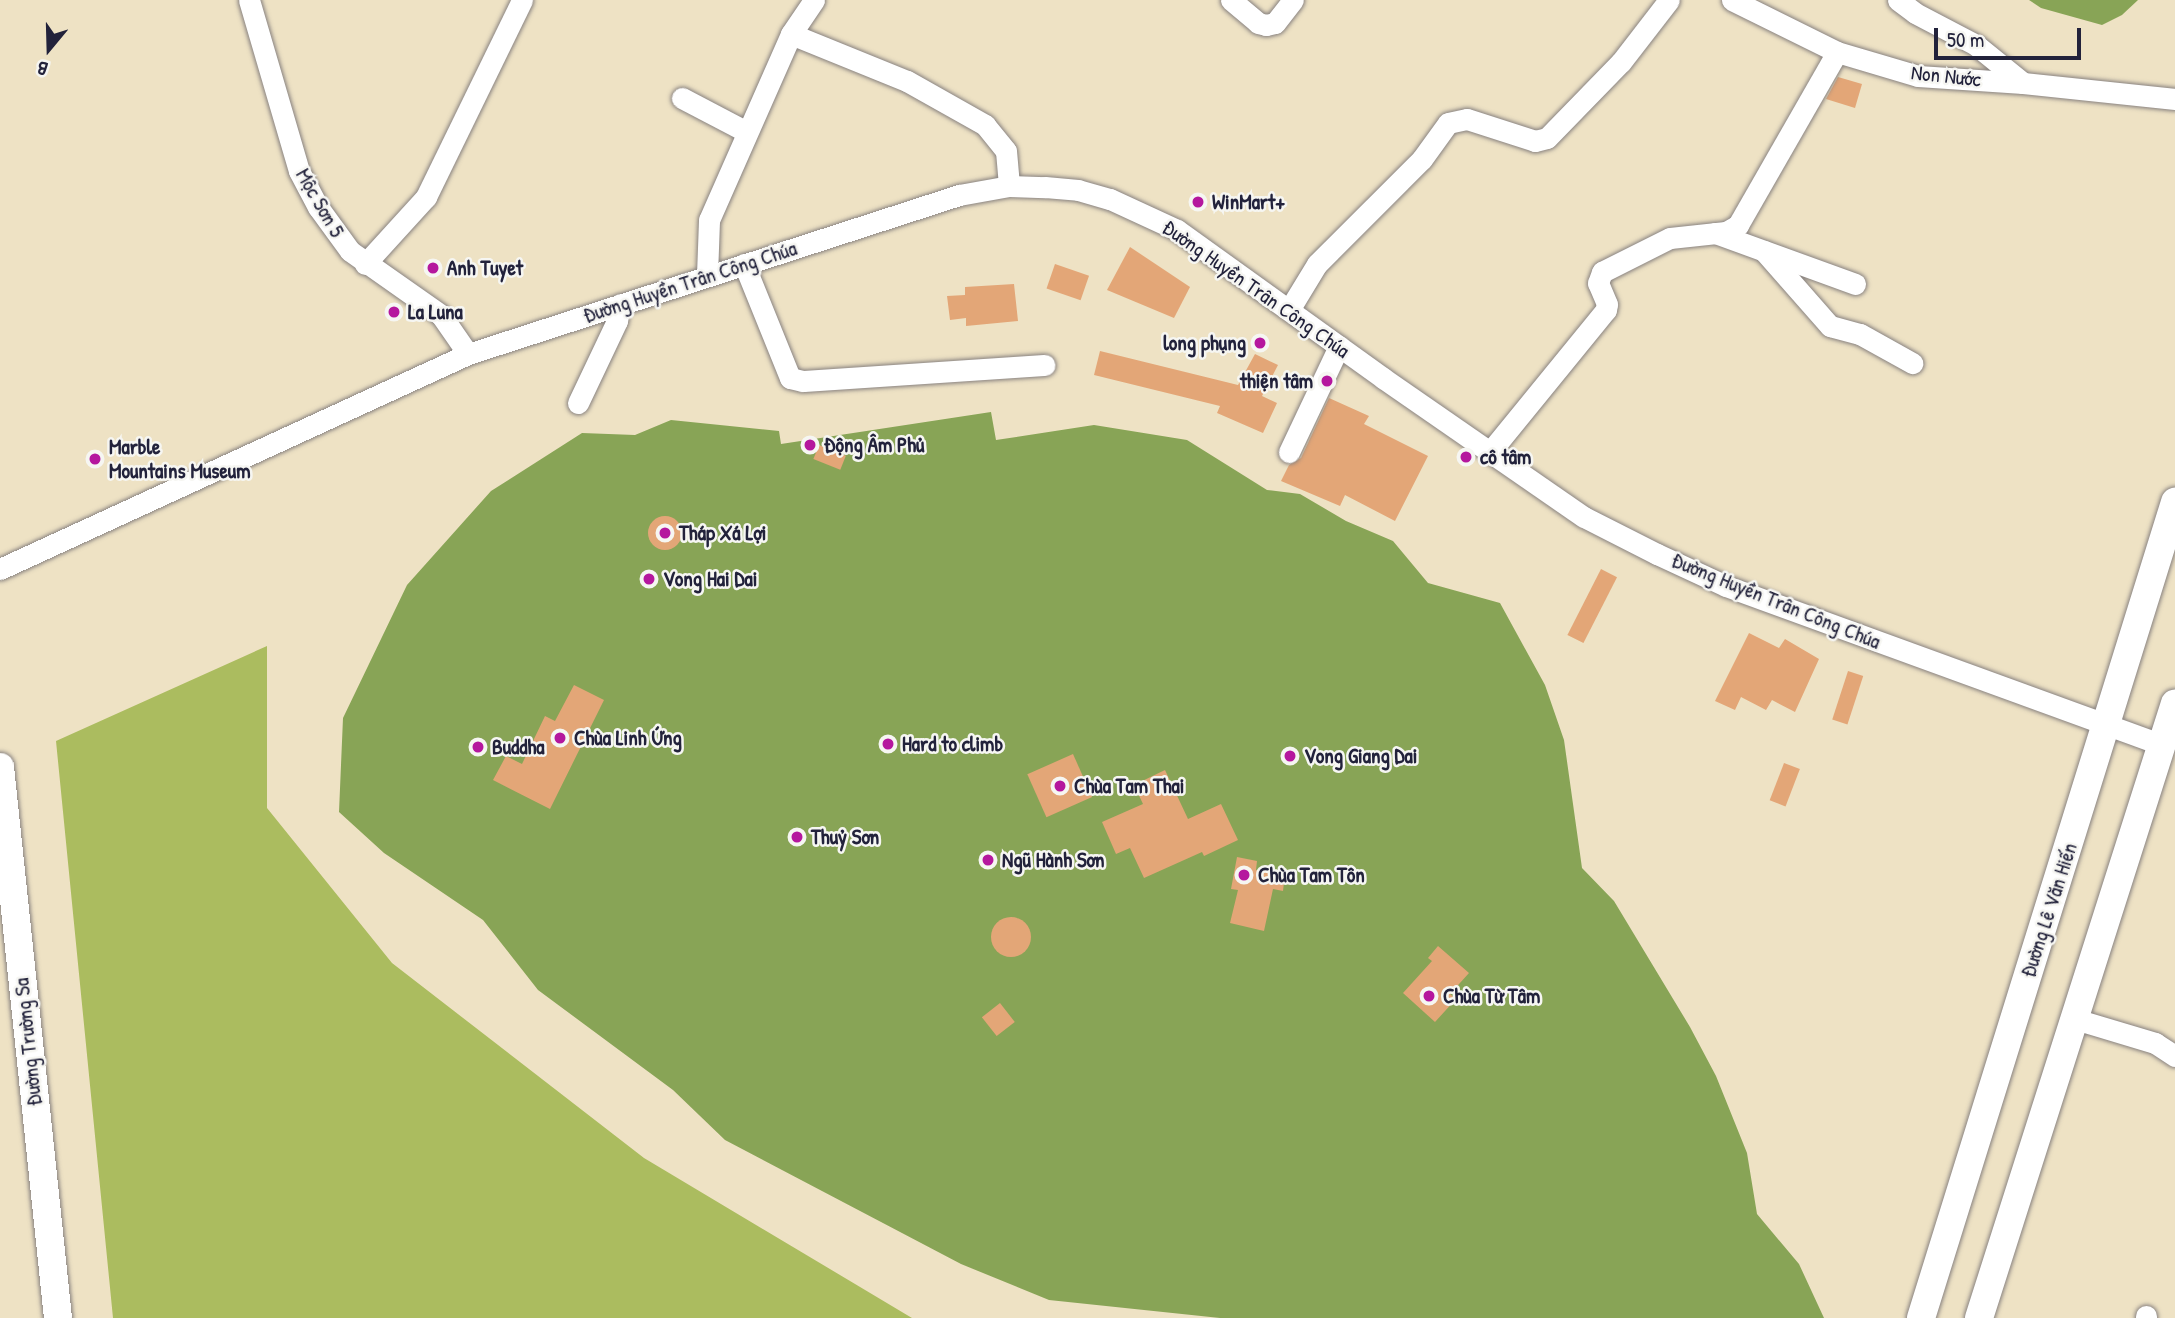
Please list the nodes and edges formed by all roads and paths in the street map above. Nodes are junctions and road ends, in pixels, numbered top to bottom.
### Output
1 (250, 0) edge
2 (522, 0) edge
3 (1231, 0) edge
4 (1293, 0) edge
5 (1669, 0) edge
6 (1732, 0) edge
7 (1898, 0) edge
8 (805, 3) edge
9 (792, 34) junction
10 (1838, 52) junction
11 (2023, 83) junction
12 (682, 98) dead end
13 (2175, 99) edge
14 (747, 132) junction
15 (1009, 186) junction
16 (1714, 233) junction
17 (1764, 251) junction
18 (365, 264) junction
19 (744, 264) junction
20 (707, 275) junction
21 (1855, 284) dead end
22 (620, 304) junction
23 (1289, 310) junction
24 (1339, 346) junction
25 (468, 354) junction
26 (1912, 363) dead end
27 (1044, 365) dead end
28 (578, 403) dead end
29 (1289, 452) dead end
30 (1489, 452) junction
31 (2175, 502) edge
32 (0, 569) edge
33 (2175, 703) edge
34 (2107, 727) junction
35 (2162, 745) junction
36 (0, 766) edge
37 (2075, 1018) junction
38 (2175, 1056) edge
39 (58, 1318) edge
40 (1921, 1318) edge
41 (1979, 1318) edge

1 - 18 street, Mộc Sơn 5
2 - 18 street
3 - 4 street
5 - 23 street
6 - 10 street, Non Nước
7 - 11 street
8 - 9 street
9 - 14 street
9 - 15 street
10 - 11 street, Non Nước
10 - 16 street
11 - 13 street, Non Nước
12 - 14 street
14 - 20 street
15 - 19 street, Đường Huyền Trân Công Chúa
15 - 23 street, Đường Huyền Trân Công Chúa
16 - 17 street
16 - 30 street
17 - 21 street
17 - 26 street
18 - 25 street, Mộc Sơn 5
19 - 20 street, Đường Huyền Trân Công Chúa
19 - 27 street
20 - 22 street, Đường Huyền Trân Công Chúa
22 - 25 street, Đường Huyền Trân Công Chúa
22 - 28 street
23 - 24 street, Đường Huyền Trân Công Chúa
24 - 29 street
24 - 30 street, Đường Huyền Trân Công Chúa
25 - 32 street, Đường Huyền Trân Công Chúa
30 - 34 street, Đường Huyền Trân Công Chúa
31 - 34 main road, Đường Lê Văn Hiến
33 - 35 main road
34 - 35 street, Đường Huyền Trân Công Chúa
34 - 40 main road, Đường Lê Văn Hiến
35 - 37 main road
36 - 39 main road, Đường Trường Sa
37 - 38 street
37 - 41 main road

